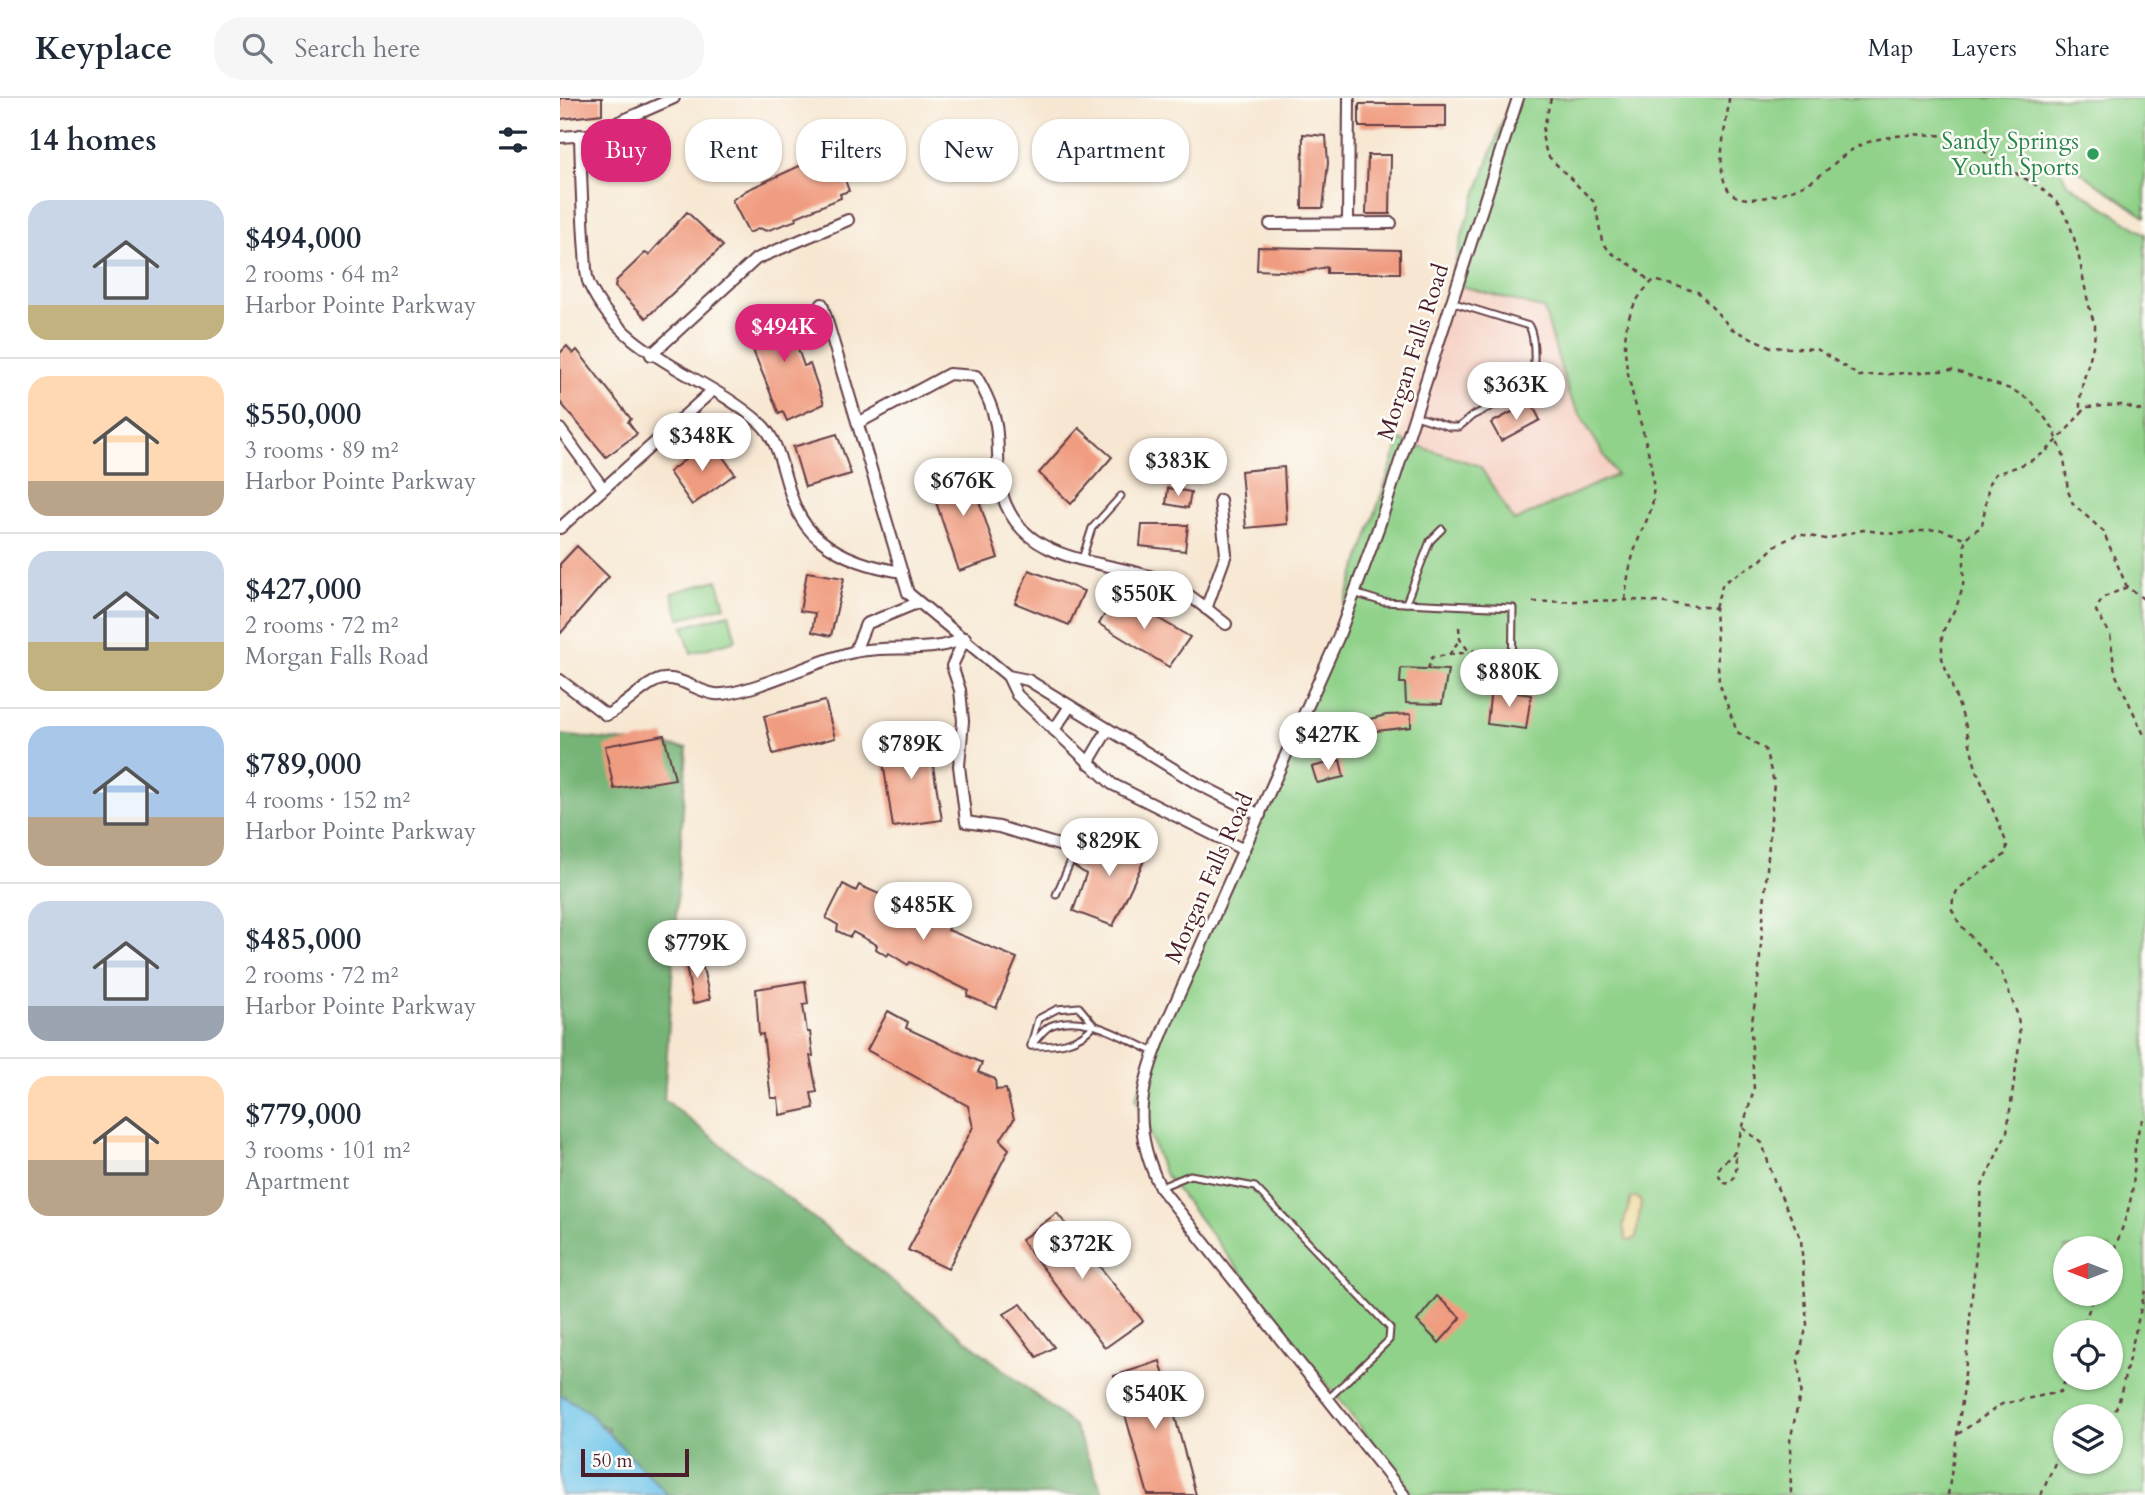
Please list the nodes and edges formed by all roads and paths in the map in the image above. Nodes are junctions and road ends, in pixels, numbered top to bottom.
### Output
1 (674, 98) edge
2 (1349, 98) edge
3 (1518, 98) edge
4 (1551, 98) edge
5 (1729, 98) edge
6 (580, 135) junction
7 (560, 137) edge
8 (848, 220) dead end
9 (1348, 222) junction
10 (1391, 223) dead end
11 (1270, 224) dead end
12 (1651, 283) junction
13 (1451, 302) junction
14 (822, 304) dead end
15 (651, 355) junction
16 (712, 391) junction
17 (2086, 407) junction
18 (2145, 412) edge
19 (1413, 415) junction
20 (858, 423) junction
21 (560, 429) edge
22 (2057, 442) junction
23 (603, 488) junction
24 (1121, 496) dead end
25 (1220, 500) dead end
26 (560, 527) edge
27 (1442, 529) dead end
28 (1965, 538) junction
29 (1082, 559) junction
30 (902, 572) junction
31 (2127, 587) junction
32 (1354, 593) junction
33 (1625, 600) junction
34 (2145, 600) edge
35 (917, 603) junction
36 (1406, 603) junction
37 (1533, 603) dead end
38 (1715, 608) junction
39 (1206, 609) junction
40 (1226, 624) dead end
41 (1459, 627) dead end
42 (965, 638) junction
43 (1460, 639) junction
44 (855, 652) junction
45 (1470, 652) junction
46 (1494, 654) dead end
47 (1449, 655) junction
48 (1428, 669) dead end
49 (1008, 676) junction
50 (560, 680) edge
51 (1511, 684) dead end
52 (1070, 706) junction
53 (1108, 729) junction
54 (1054, 730) junction
55 (2145, 737) edge
56 (1088, 763) junction
57 (1260, 816) junction
58 (1084, 831) dead end
59 (1075, 850) junction
60 (1244, 850) junction
61 (1056, 895) dead end
62 (1094, 1025) junction
63 (1031, 1046) junction
64 (1154, 1052) junction
65 (2145, 1116) edge
66 (1743, 1128) junction
67 (1735, 1152) junction
68 (1160, 1187) junction
69 (2118, 1236) edge
70 (2145, 1291) edge
71 (2061, 1390) edge
72 (1328, 1399) junction
73 (2118, 1404) edge
74 (1958, 1435) junction
75 (2053, 1467) edge
76 (1404, 1495) edge
77 (1791, 1495) edge
78 (1948, 1495) edge
79 (2041, 1495) edge

1 - 6 street
2 - 9 street
3 - 13 street, Morgan Falls Road
4 - 12 path
5 - 17 path
6 - 7 street
6 - 15 street
8 - 15 street
9 - 10 street
9 - 11 street
12 - 22 path
12 - 33 path
13 - 19 street, Morgan Falls Road
13 - 19 lane
14 - 20 street
15 - 16 street
16 - 23 street
16 - 30 street
17 - 18 path
17 - 22 path
19 - 32 street, Morgan Falls Road
20 - 29 street
20 - 30 street
21 - 23 street
22 - 28 path
22 - 31 path
23 - 26 street
24 - 29 lane
25 - 39 street
27 - 36 lane
28 - 38 path
28 - 74 path
29 - 39 street
30 - 35 street
31 - 34 path
31 - 55 path
32 - 36 lane
32 - 57 street, Morgan Falls Road
33 - 37 path
33 - 38 path
35 - 42 street
35 - 44 street
36 - 51 lane
38 - 66 path
39 - 40 street
41 - 43 path
42 - 44 street
42 - 49 street
42 - 59 street
43 - 45 path
43 - 47 path
44 - 50 street
45 - 46 path
45 - 47 path
47 - 48 path
49 - 52 street
49 - 54 street
52 - 53 street
52 - 54 street
53 - 56 street
53 - 57 street
54 - 56 street
56 - 60 street
57 - 60 street, Morgan Falls Road
58 - 59 lane
59 - 61 lane
60 - 64 street, Morgan Falls Road
62 - 63 lane
62 - 63 lane
62 - 63 lane
62 - 64 lane
64 - 68 street, Morgan Falls Road
65 - 69 path
66 - 67 path
66 - 77 path
67 - 67 path
68 - 72 street, Morgan Falls Road
68 - 72 lane
70 - 73 path
71 - 74 path
72 - 76 street, Morgan Falls Road
74 - 78 path
75 - 79 path

